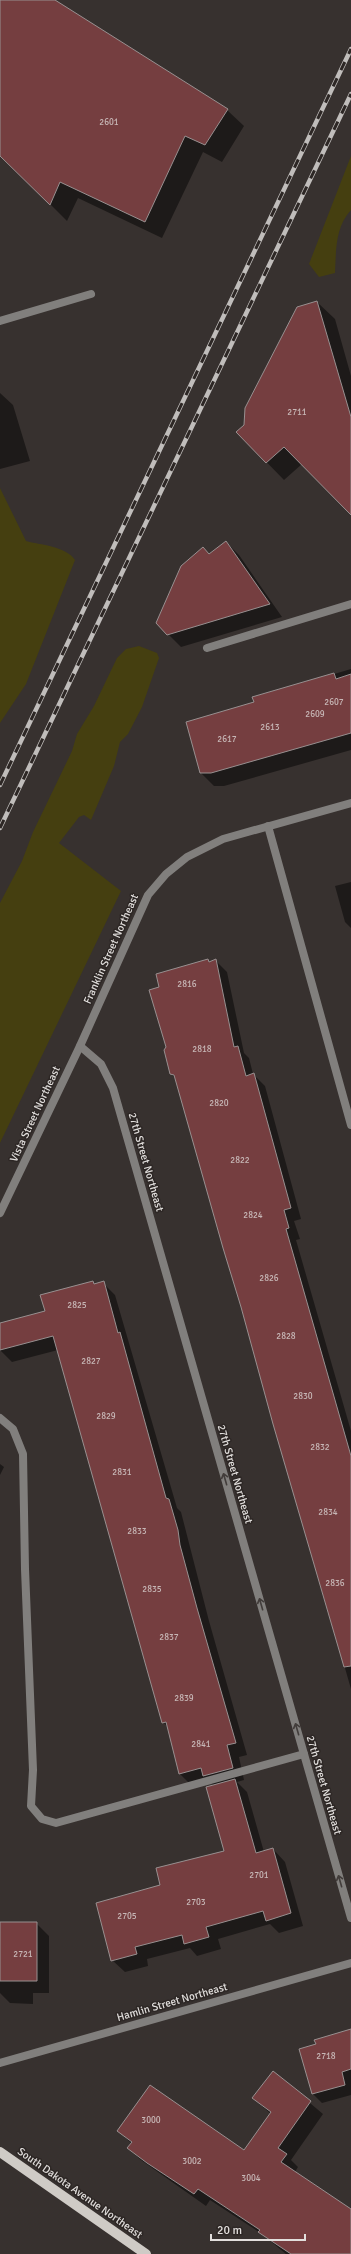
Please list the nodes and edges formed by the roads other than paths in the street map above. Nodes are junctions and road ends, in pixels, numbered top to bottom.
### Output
1 (90, 294) dead end
2 (0, 321) edge
3 (351, 604) edge
4 (207, 648) dead end
5 (351, 803) edge
6 (268, 826) junction
7 (80, 1046) junction
8 (351, 1125) edge
9 (0, 1213) edge
10 (0, 1418) edge
11 (304, 1754) junction
12 (351, 1918) edge
13 (351, 1963) edge
14 (0, 2063) edge
15 (0, 2152) edge
16 (146, 2254) edge

1 - 2 street
3 - 4 street
5 - 6 street, Franklin Street Northeast
6 - 7 street, Franklin Street Northeast
6 - 8 street
7 - 9 street, Vista Street Northeast
11 -> 7 street, 27th Street Northeast
10 - 11 street
12 -> 11 street, 27th Street Northeast
13 - 14 street, Hamlin Street Northeast
15 - 16 main road, South Dakota Avenue Northeast

